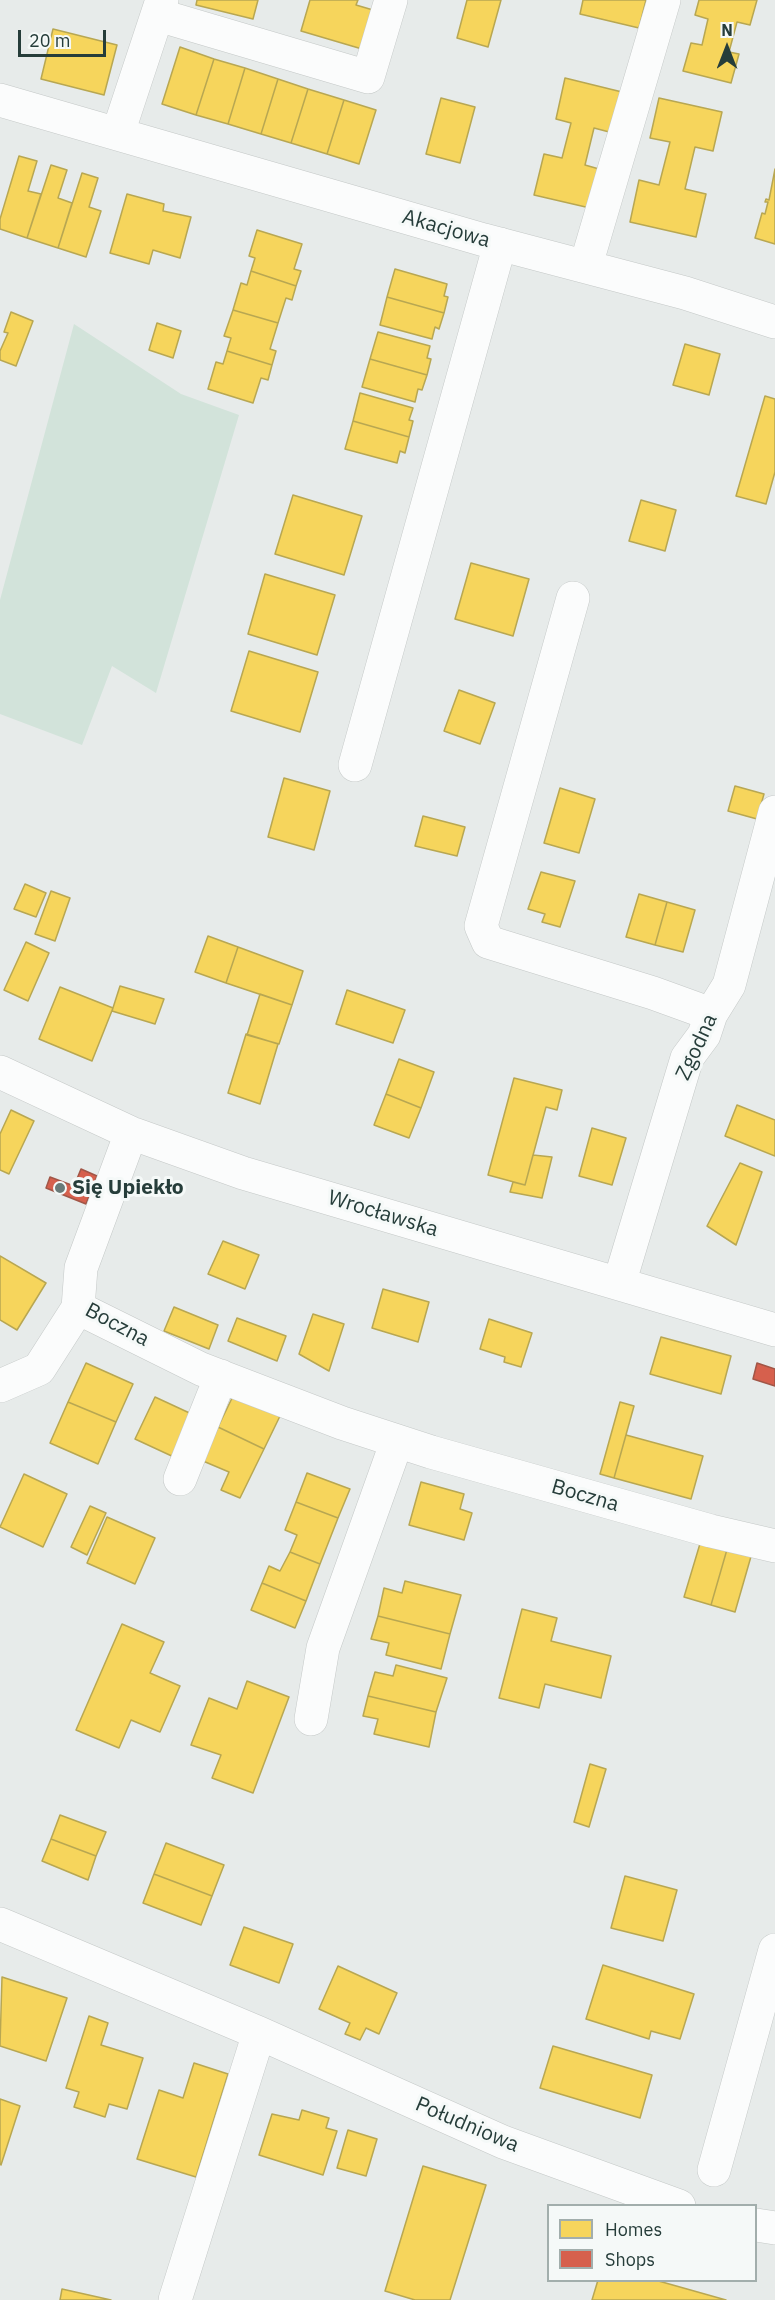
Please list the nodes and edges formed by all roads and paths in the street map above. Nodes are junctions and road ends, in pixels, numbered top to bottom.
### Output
1 (391, 0) edge
2 (664, 0) edge
3 (160, 8) edge
4 (0, 100) edge
5 (118, 133) junction
6 (500, 244) junction
7 (586, 266) junction
8 (775, 322) edge
9 (573, 598) dead end
10 (355, 765) dead end
11 (775, 812) edge
12 (711, 1014) junction
13 (0, 1072) edge
14 (130, 1133) junction
15 (619, 1284) junction
16 (78, 1308) junction
17 (775, 1330) edge
18 (221, 1376) junction
19 (0, 1386) edge
20 (397, 1441) junction
21 (180, 1479) dead end
22 (775, 1546) edge
23 (311, 1719) dead end
24 (0, 1924) edge
25 (775, 1950) edge
26 (259, 2033) junction
27 (714, 2170) dead end
28 (676, 2204) edge
29 (757, 2224) edge
30 (775, 2228) edge
31 (175, 2300) edge

1 - 3 street
2 - 7 street
3 - 5 street
4 - 5 street, Akacjowa
5 - 6 street, Akacjowa
6 - 7 street, Akacjowa
6 - 10 street
7 - 8 street, Akacjowa
9 - 12 street
11 - 12 street, Zgodna
12 - 15 street, Zgodna
13 - 14 street, Wrocławska
14 - 15 street, Wrocławska
14 - 16 street, Boczna
15 - 17 street, Wrocławska
16 - 18 street, Boczna
16 - 19 street
18 - 20 street, Boczna
18 - 21 street
20 - 22 street, Boczna
20 - 23 street
24 - 26 street, Południowa
25 - 27 street
26 - 28 street, Południowa
26 - 31 street
29 - 30 street

